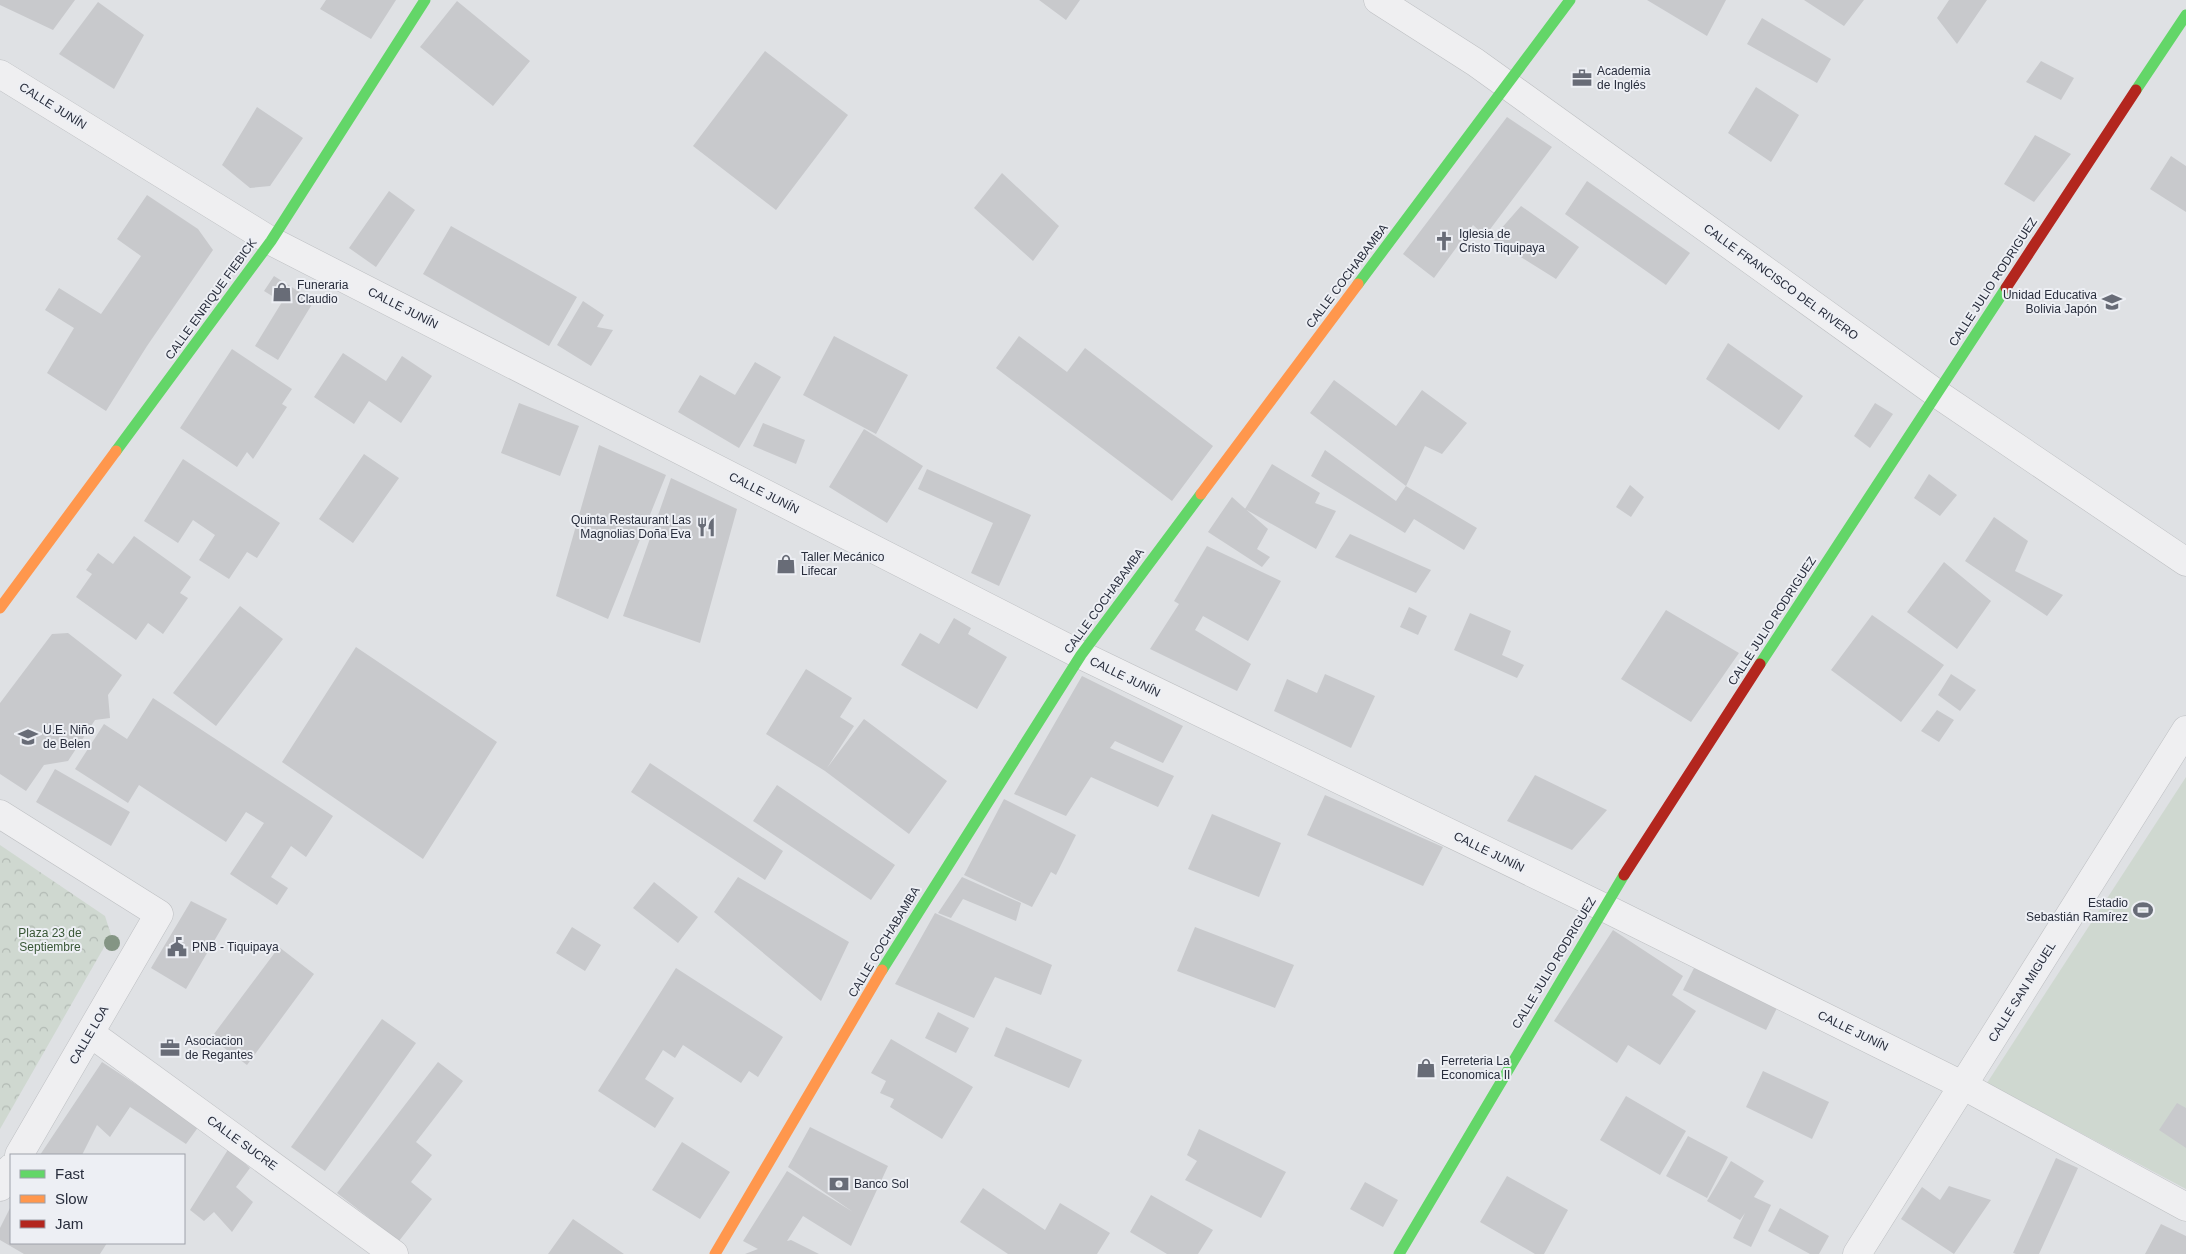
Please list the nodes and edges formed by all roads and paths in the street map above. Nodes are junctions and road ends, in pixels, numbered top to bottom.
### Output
1 (425, 0) edge
2 (1378, 0) edge
3 (1570, 0) edge
4 (2186, 15) edge
5 (0, 74) edge
6 (1507, 85) junction
7 (271, 240) junction
8 (1936, 393) junction
9 (2186, 562) edge
10 (1, 604) edge
11 (1080, 655) junction
12 (2186, 730) edge
13 (0, 814) edge
14 (1603, 907) junction
15 (90, 1032) junction
16 (1964, 1086) junction
17 (20, 1154) edge
18 (10, 1170) edge
19 (0, 1187) edge
20 (2186, 1207) edge
21 (394, 1254) edge
22 (715, 1254) edge
23 (1399, 1254) edge
24 (1857, 1254) edge

1 - 7 main road, CALLE ENRIQUE FIEBICK
2 - 6 street, CALLE FRANCISCO DEL RIVERO
3 - 6 main road, CALLE COCHABAMBA
4 - 8 main road, CALLE JULIO RODRIGUEZ
5 - 7 street, CALLE JUNÍN
6 - 8 street, CALLE FRANCISCO DEL RIVERO
6 - 11 main road, CALLE COCHABAMBA
7 - 10 main road, CALLE ENRIQUE FIEBICK
7 - 11 street, CALLE JUNÍN
8 - 9 street, CALLE FRANCISCO DEL RIVERO
8 - 14 main road, CALLE JULIO RODRIGUEZ
11 - 14 street, CALLE JUNÍN
11 - 22 main road, CALLE COCHABAMBA
12 - 16 street, CALLE SAN MIGUEL
13 - 15 street, CALLE LOA
14 - 16 street, CALLE JUNÍN
14 - 23 main road, CALLE JULIO RODRIGUEZ
15 - 17 street, CALLE LOA
15 - 21 street, CALLE SUCRE
16 - 20 street, CALLE JUNÍN
16 - 24 street, CALLE SAN MIGUEL
18 - 19 street

